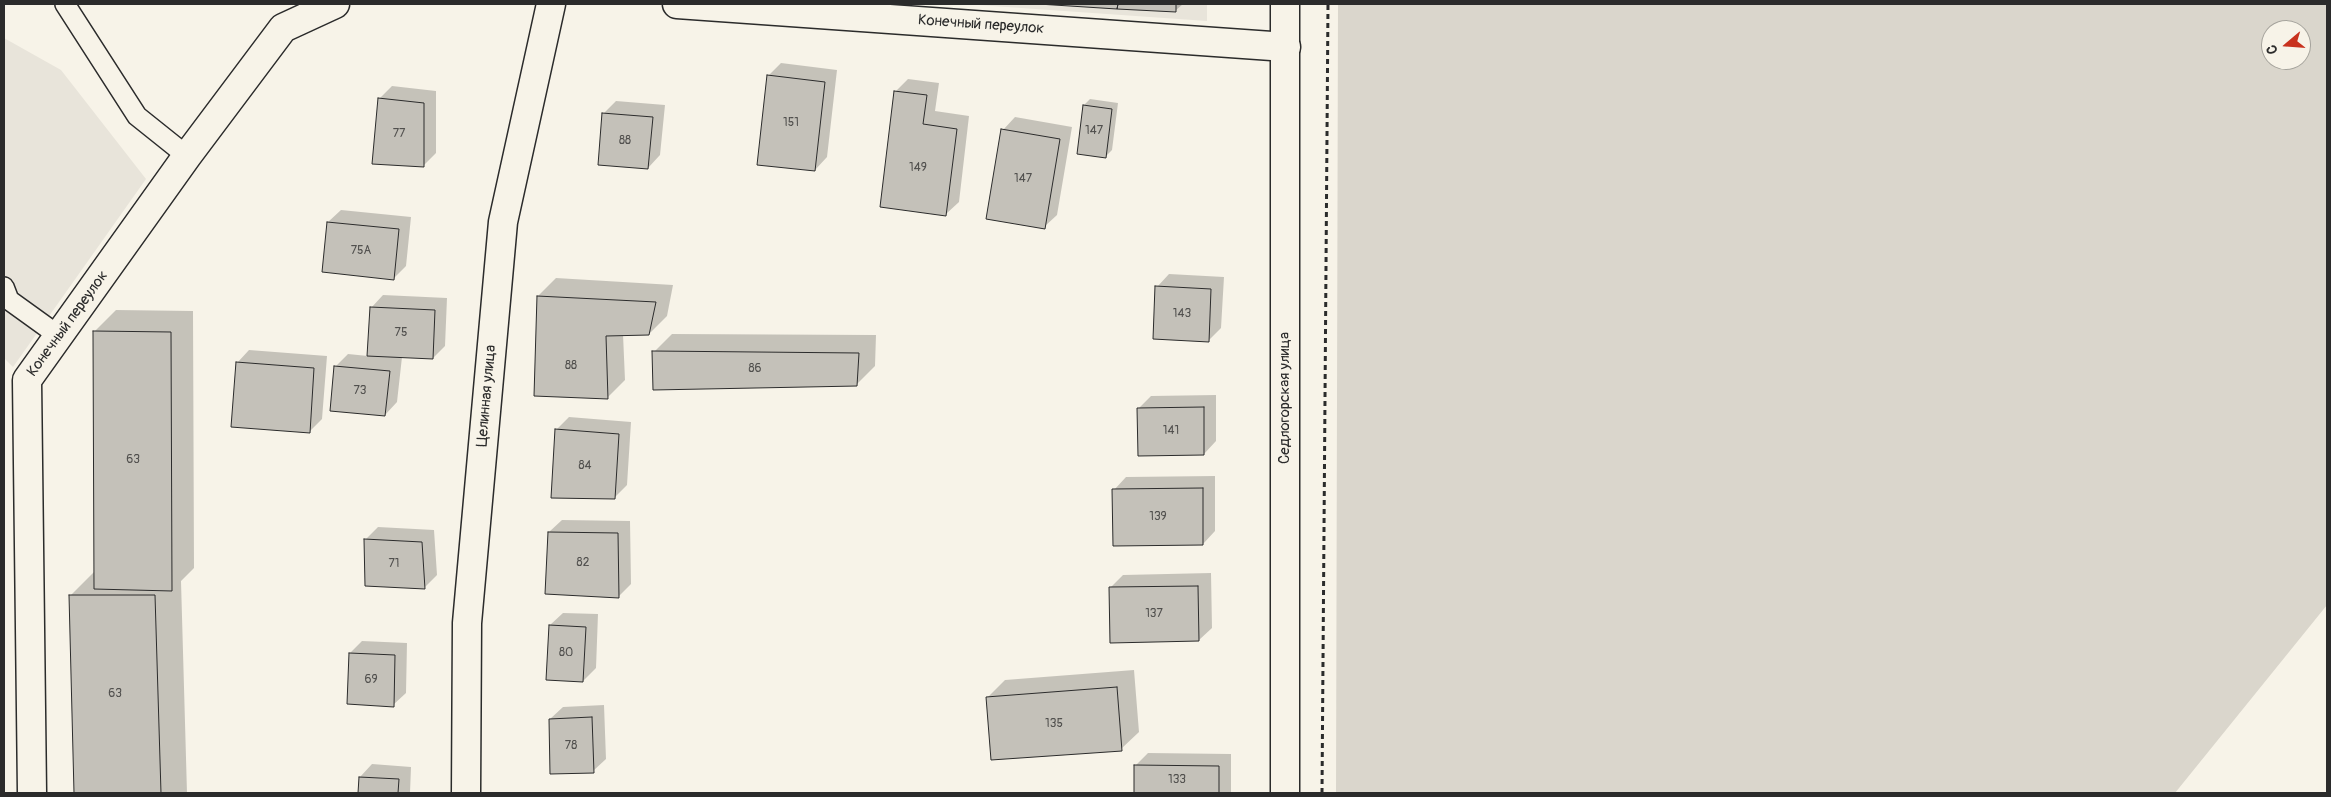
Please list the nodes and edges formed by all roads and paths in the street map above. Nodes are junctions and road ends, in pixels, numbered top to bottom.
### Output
1 (65, 4) edge
2 (335, 4) edge
3 (551, 4) edge
4 (677, 4) edge
5 (1286, 4) edge
6 (1328, 4) edge
7 (1286, 47) junction
8 (187, 156) junction
9 (4, 287) edge
10 (59, 336) junction
11 (32, 793) edge
12 (466, 793) edge
13 (1285, 793) edge
14 (1322, 793) edge

1 - 8 lane
2 - 8 street, Конечный переулок
3 - 12 street, Целинная улица
4 - 7 street, Конечный переулок
5 - 7 street, Седлогорская улица
6 - 14 path
7 - 13 street, Седлогорская улица
8 - 10 street, Конечный переулок
9 - 10 lane
10 - 11 street, Конечный переулок

